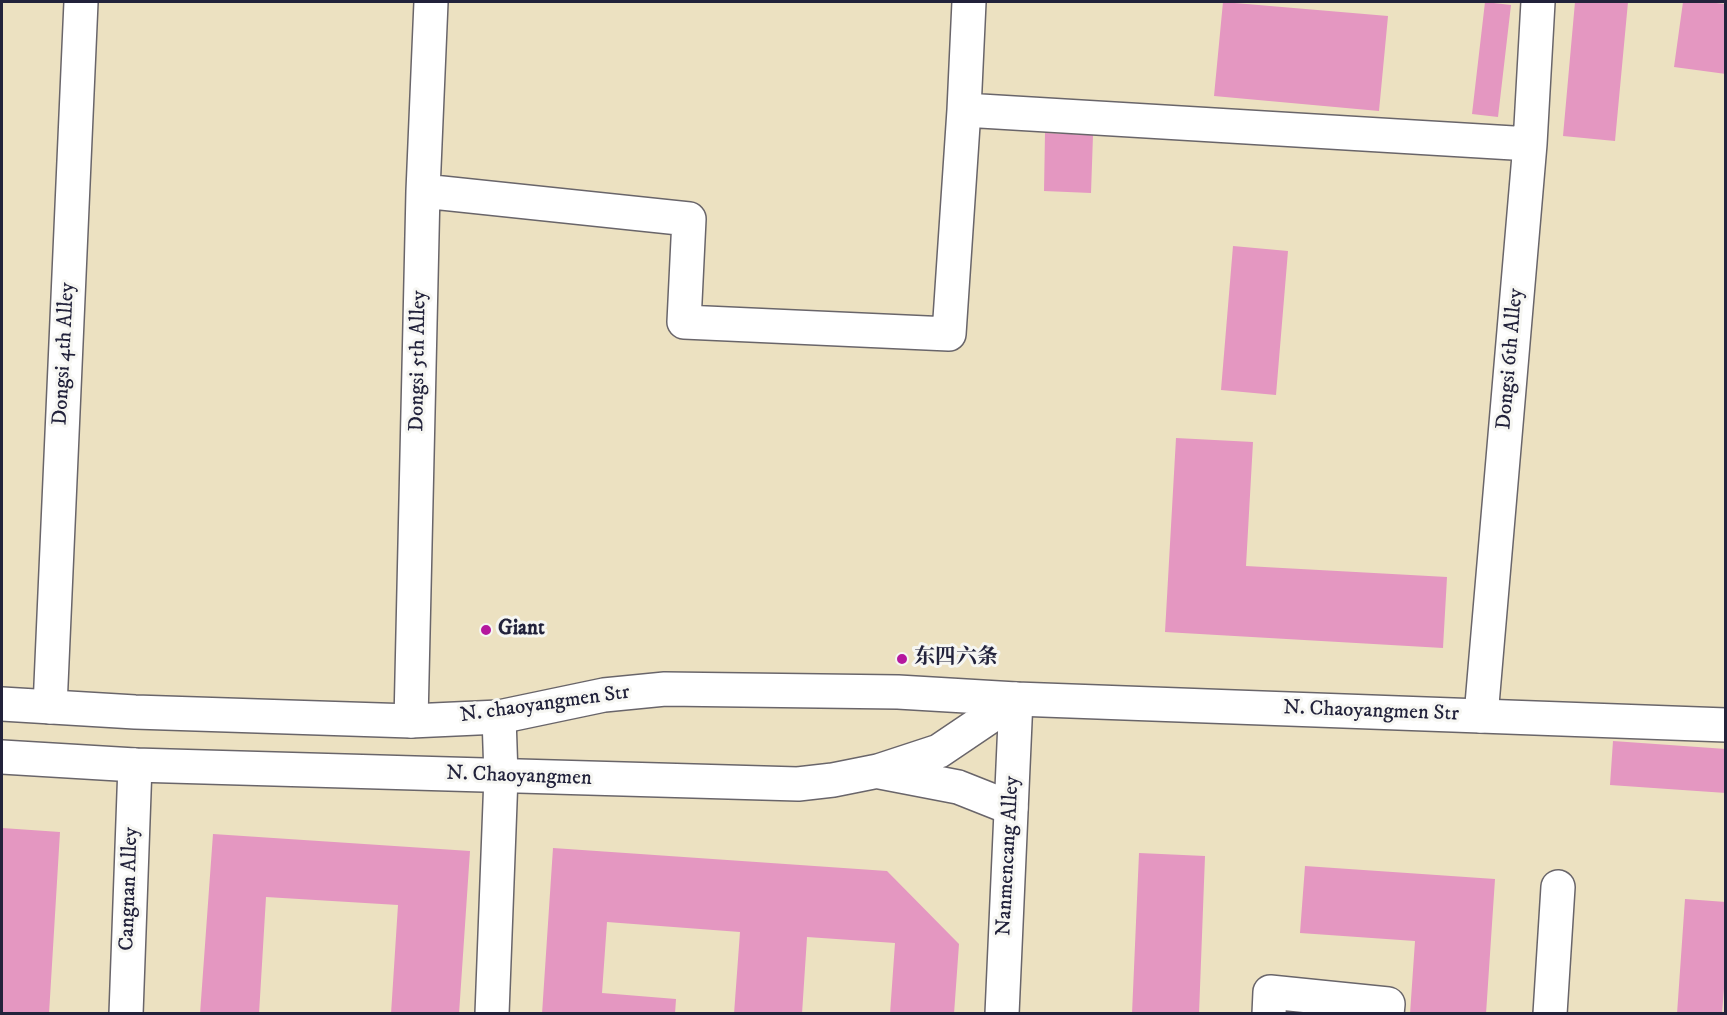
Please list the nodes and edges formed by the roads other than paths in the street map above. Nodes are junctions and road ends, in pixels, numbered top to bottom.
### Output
1 (81, 2) edge
2 (431, 2) edge
3 (969, 2) edge
4 (1538, 2) edge
5 (964, 110) junction
6 (1530, 144) junction
7 (423, 191) junction
8 (1016, 699) junction
9 (2, 704) edge
10 (50, 706) junction
11 (1481, 716) junction
12 (499, 717) junction
13 (411, 721) junction
14 (1725, 725) edge
15 (2, 757) edge
16 (135, 765) junction
17 (878, 771) junction
18 (501, 776) junction
19 (1011, 808) junction
20 (1558, 887) dead end
21 (126, 1014) edge
22 (492, 1014) edge
23 (1002, 1014) edge
24 (1269, 1014) edge
25 (1387, 1014) edge
26 (1550, 1014) edge

1 - 10 main road, Dongsi 4th Alley
2 - 7 main road, Dongsi 5th Alley
3 - 5 main road
4 - 6 main road, Dongsi 6th Alley
5 - 6 main road
5 - 7 main road
6 - 11 main road, Dongsi 6th Alley
7 - 13 main road, Dongsi 5th Alley
8 - 11 main road, N. Chaoyangmen Str
8 - 12 main road, N. chaoyangmen Str
8 - 17 main road, N. Chaoyangmen
8 - 19 main road, Nanmencang Alley
9 - 10 main road, N. chaoyangmen Str
10 - 13 main road, N. chaoyangmen Str
11 - 14 main road, N. Chaoyangmen Str
12 - 13 main road, N. chaoyangmen Str
12 - 18 main road
15 - 16 main road, N. Chaoyangmen
16 - 18 main road, N. Chaoyangmen
16 - 21 main road, Cangnan Alley
17 - 18 main road, N. Chaoyangmen
17 - 19 main road
18 - 22 main road
19 - 23 main road, Nanmencang Alley
20 - 26 main road
24 - 25 main road

